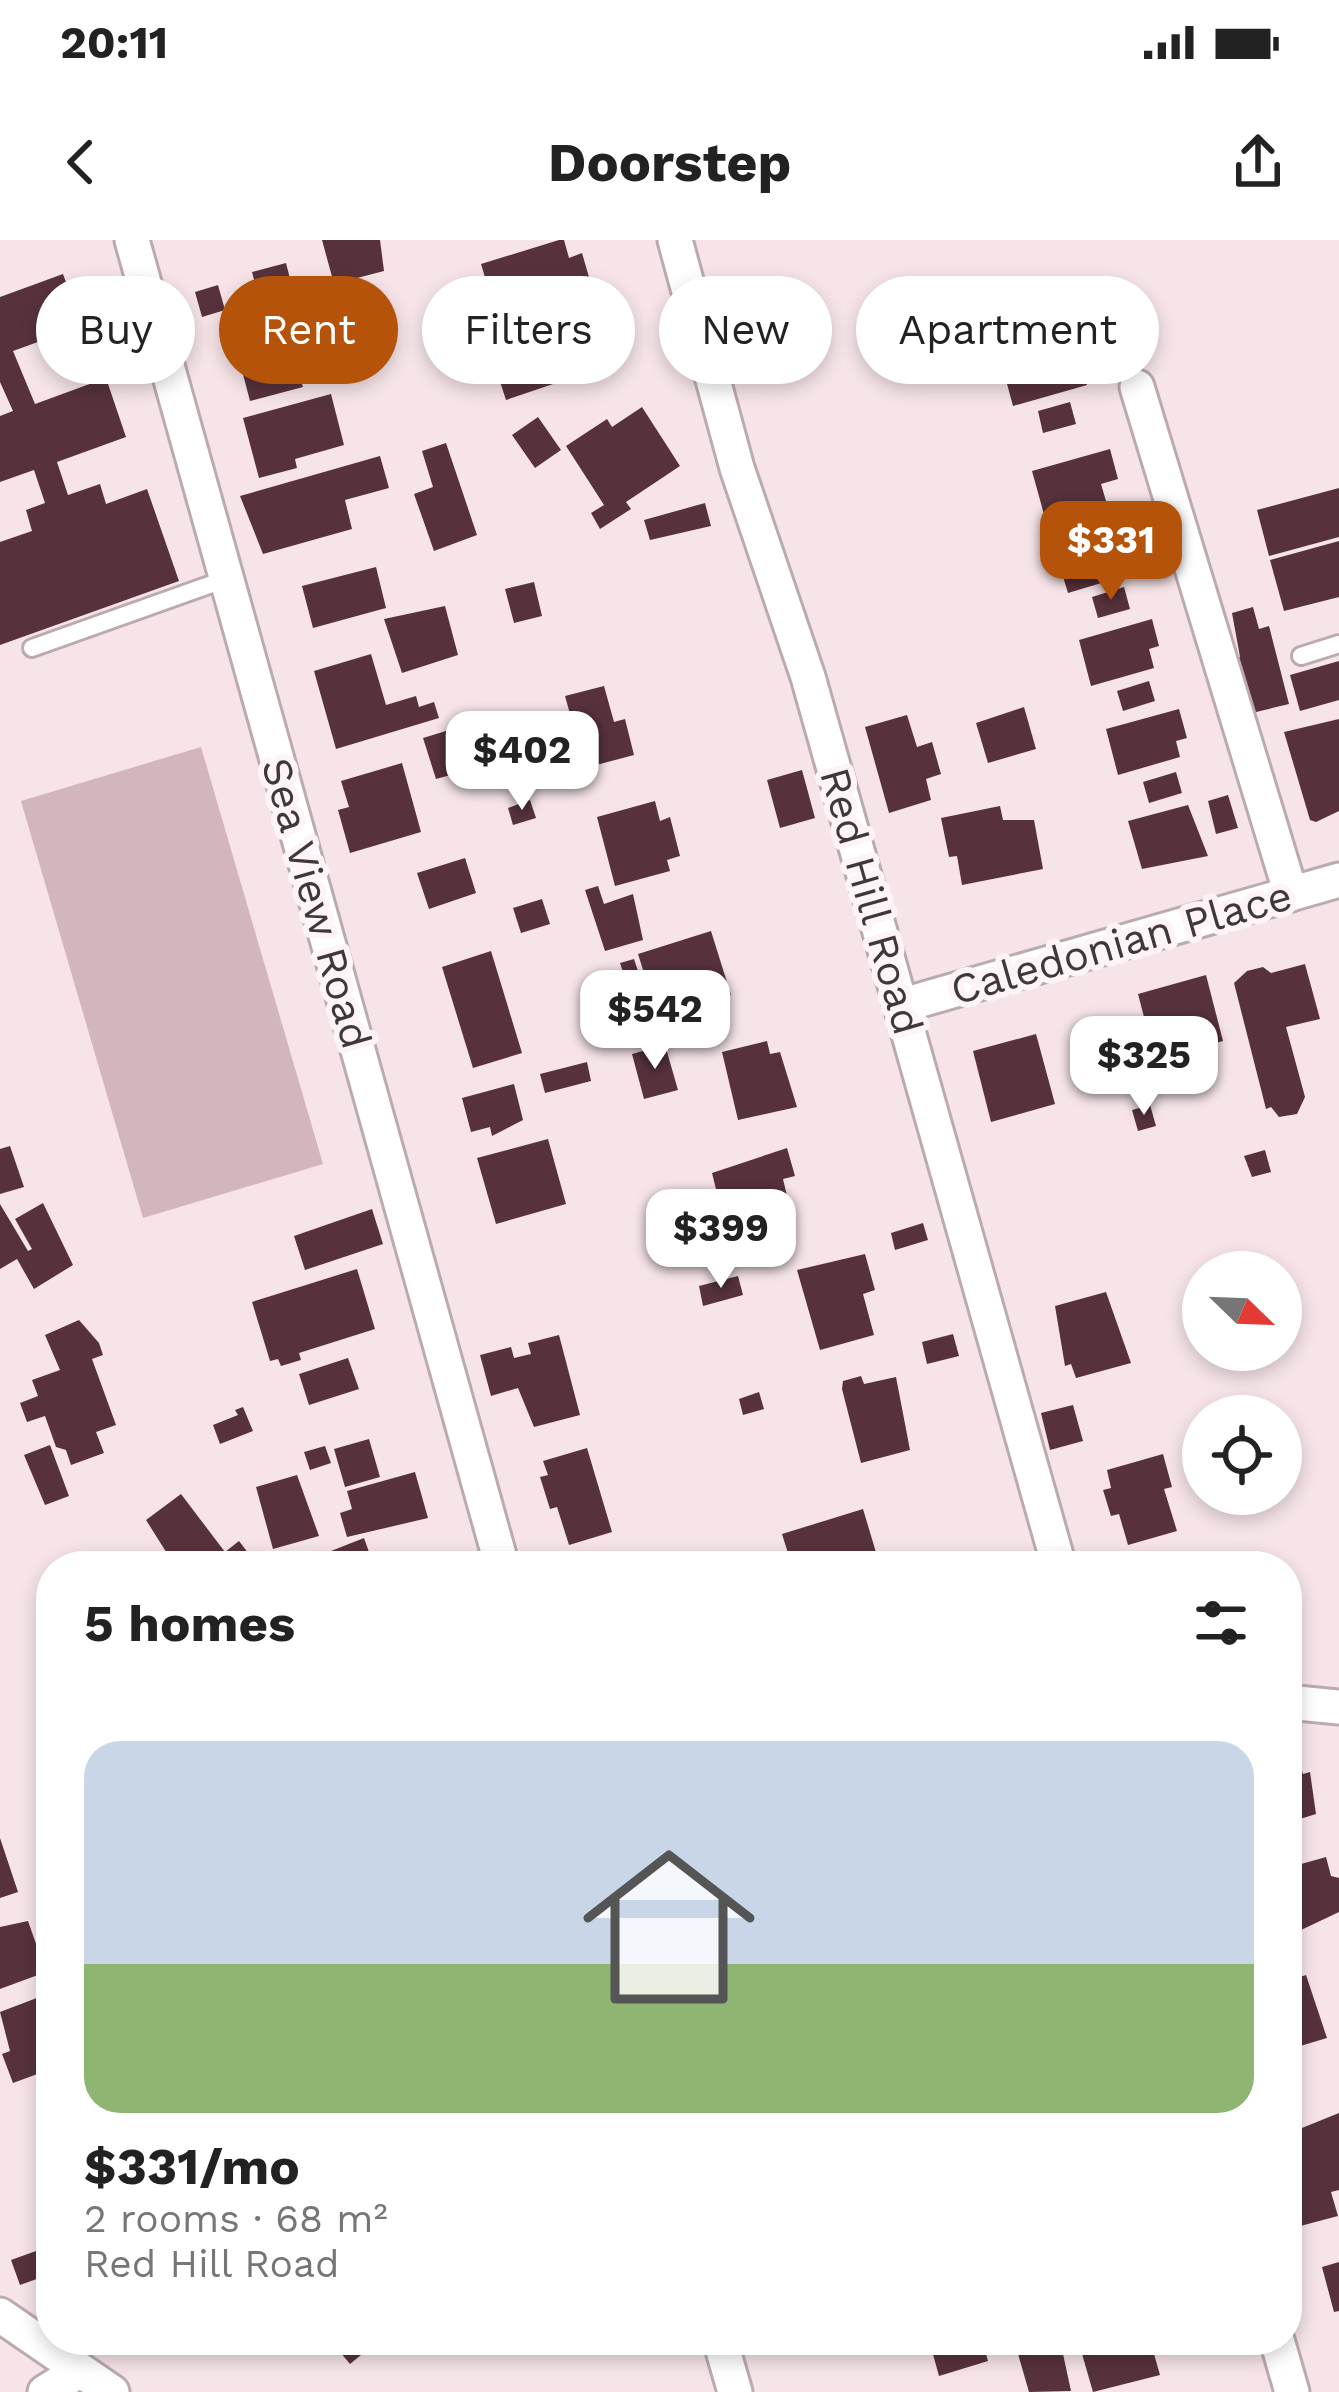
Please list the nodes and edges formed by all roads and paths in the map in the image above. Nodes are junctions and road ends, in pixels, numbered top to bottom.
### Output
1 (132, 240) edge
2 (675, 240) edge
3 (1137, 387) dead end
4 (226, 579) junction
5 (1339, 644) edge
6 (32, 648) dead end
7 (1301, 656) dead end
8 (1339, 880) edge
9 (1291, 894) junction
10 (902, 1005) junction
11 (498, 1551) edge
12 (1055, 1551) edge
13 (1302, 1703) edge
14 (1339, 1707) edge
15 (0, 2315) edge
16 (36, 2341) edge
17 (56, 2355) edge
18 (724, 2355) edge
19 (1281, 2355) edge
20 (79, 2371) junction
21 (45, 2392) edge
22 (112, 2392) edge
23 (735, 2392) edge
24 (1292, 2392) edge

1 - 4 street, Sea View Road
2 - 10 street, Red Hill Road
3 - 9 street
4 - 6 lane
4 - 11 street, Sea View Road
5 - 7 lane
8 - 9 street, Caledonian Place
9 - 10 street, Caledonian Place
10 - 12 street, Red Hill Road
13 - 14 street
15 - 16 street
17 - 20 street
18 - 23 street
19 - 24 street
20 - 21 street
20 - 22 street

